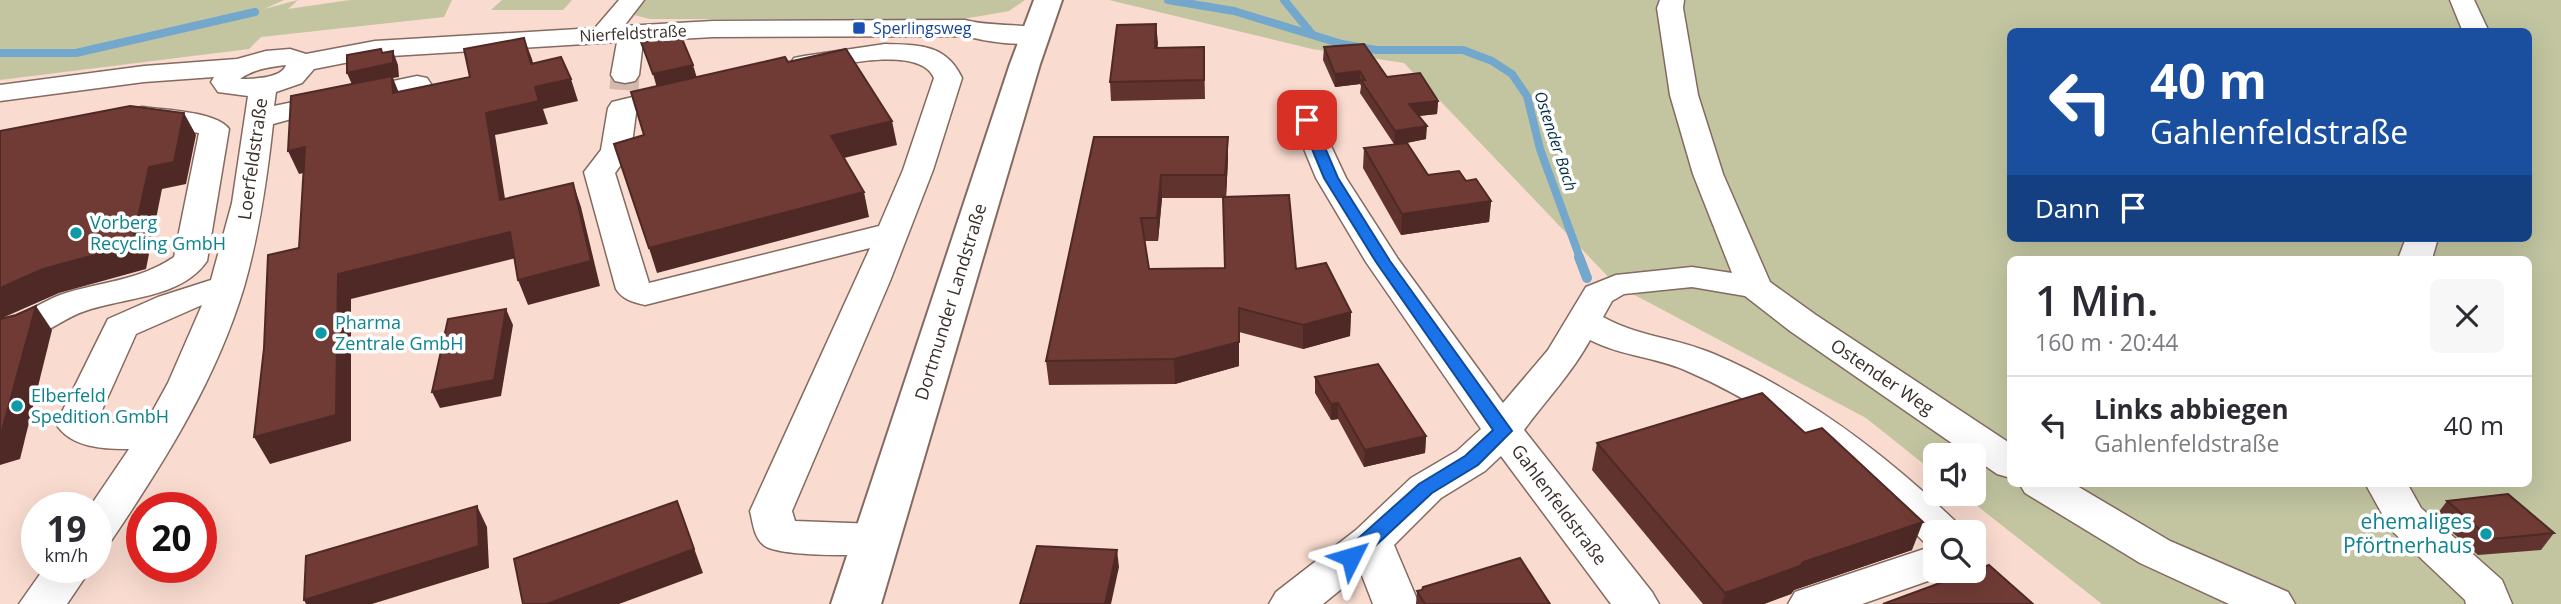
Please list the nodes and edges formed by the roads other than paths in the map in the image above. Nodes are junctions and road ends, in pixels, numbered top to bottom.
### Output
1 (632, 0) edge
2 (1672, 0) edge
3 (2462, 0) edge
4 (1047, 2) edge
5 (2474, 28) edge
6 (975, 31) junction
7 (631, 33) junction
8 (603, 35) junction
9 (1030, 50) junction
10 (781, 69) edge
11 (417, 84) dead end
12 (715, 85) edge
13 (253, 91) junction
14 (623, 91) junction
15 (0, 93) edge
16 (1307, 120) dead end
17 (112, 121) edge
18 (893, 232) junction
19 (228, 283) junction
20 (1755, 287) junction
21 (1582, 320) junction
22 (13, 330) edge
23 (1503, 431) junction
24 (159, 436) junction
25 (2007, 461) edge
26 (2047, 487) edge
27 (2388, 487) edge
28 (112, 506) edge
29 (1926, 520) edge
30 (876, 540) junction
31 (1371, 541) junction
32 (1923, 565) edge
33 (58, 583) edge
34 (42, 604) edge
35 (856, 604) edge
36 (1292, 604) edge
37 (1396, 604) edge
38 (1636, 604) edge
39 (1811, 604) edge
40 (2272, 604) edge
41 (2489, 604) edge

1 - 8 street
2 - 20 street, Ostender Weg
3 - 5 street
4 - 6 street, Nierfeldstraße
4 - 9 main road, Dortmunder Landstraße
6 - 7 street, Nierfeldstraße
6 - 9 street
7 - 8 street, Nierfeldstraße
7 - 14 street
8 - 13 street, Nierfeldstraße
9 - 30 main road, Dortmunder Landstraße
10 - 18 street
11 - 13 street
12 - 14 street
13 - 15 street, Nierfeldstraße
13 - 19 street, Loerfeldstraße
14 - 18 street
16 - 23 street, Gahlenfeldstraße
17 - 22 street
18 - 30 street
19 - 22 street
19 - 24 street, Loerfeldstraße
19 - 24 street
20 - 21 street, Ostender Weg
20 - 25 street, Ostender Weg
21 - 23 street, Ostender Weg
21 - 29 street
23 - 31 street, Ostender Weg
23 - 38 street, Gahlenfeldstraße
24 - 28 street, Loerfeldstraße
26 - 40 street
27 - 41 street
30 - 35 main road, Dortmunder Landstraße
31 - 36 street, Ostender Weg
31 - 37 street
32 - 39 street
33 - 34 street

